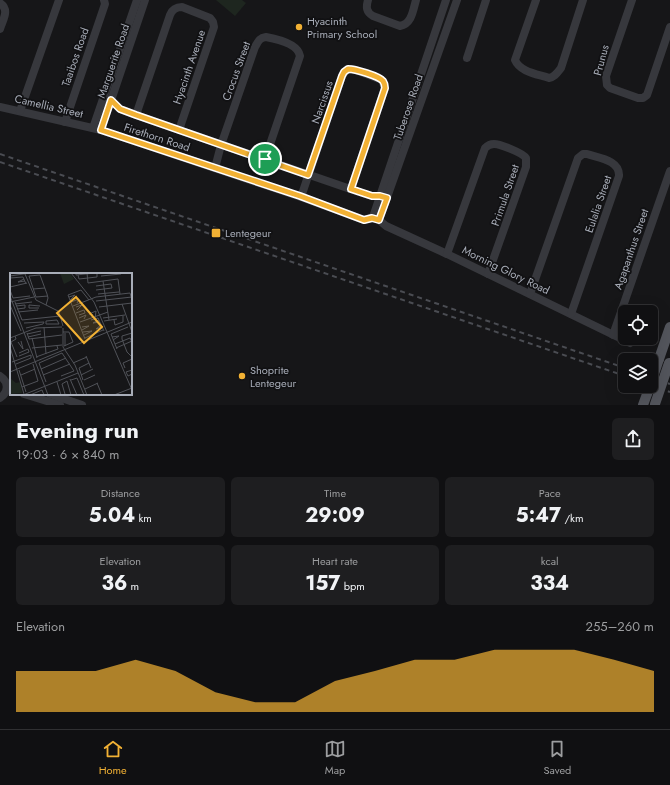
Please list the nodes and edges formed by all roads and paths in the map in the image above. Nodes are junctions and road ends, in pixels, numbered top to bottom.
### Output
1 (59, 0) edge
2 (104, 0) edge
3 (137, 0) edge
4 (145, 0) edge
5 (368, 0) edge
6 (416, 0) edge
7 (446, 0) edge
8 (456, 0) edge
9 (486, 0) edge
10 (536, 0) edge
11 (583, 0) edge
12 (632, 0) edge
13 (0, 2) edge
14 (670, 27) edge
15 (0, 29) edge
16 (467, 58) dead end
17 (107, 99) junction
18 (0, 107) edge
19 (20, 111) junction
20 (136, 115) junction
21 (65, 122) junction
22 (97, 129) junction
23 (179, 130) junction
24 (221, 145) junction
25 (265, 159) junction
26 (215, 168) junction
27 (670, 171) edge
28 (308, 175) junction
29 (351, 189) junction
30 (300, 196) junction
31 (383, 197) junction
32 (376, 219) junction
33 (447, 254) junction
34 (488, 274) junction
35 (530, 294) junction
36 (571, 314) junction
37 (670, 327) edge
38 (613, 335) junction
39 (618, 337) edge
40 (658, 362) edge
41 (669, 362) edge
42 (5, 379) edge
43 (650, 393) edge
44 (5, 395) edge
45 (27, 395) edge
46 (53, 395) edge
47 (649, 403) edge
48 (60, 405) edge
49 (82, 405) edge

1 - 19 street
2 - 21 street, Taaibos Road
3 - 17 street, Marguerite Road
4 - 17 street, Marguerite Road
5 - 6 street
7 - 31 street, Tuberose Road
8 - 31 street, Tuberose Road
9 - 16 street
10 - 11 street
12 - 14 street, Prunus
13 - 15 street
17 - 20 street, Firethorn Road
17 - 22 street, Marguerite Road
18 - 19 street, Camellia Street
19 - 21 street, Camellia Street
20 - 23 street, Firethorn Road
20 - 23 street, Hyacinth Avenue
21 - 22 street, Camellia Street
22 - 26 street, Firethorn Road
23 - 24 street, Firethorn Road
24 - 25 street, Firethorn Road
24 - 25 street, Crocus Street
24 - 26 street, Crocus Street
25 - 28 street, Firethorn Road
26 - 30 street, Firethorn Road
27 - 38 street, Agapanthus Street
28 - 29 street, Firethorn Road
28 - 29 street, Narcissus
28 - 30 street, Narcissus
29 - 31 street, Firethorn Road
30 - 32 street, Firethorn Road
31 - 32 street, Tuberose Road
32 - 33 street, Morning Glory Road
33 - 34 street, Morning Glory Road
33 - 34 street, Primula Street
34 - 35 street, Morning Glory Road
35 - 36 street, Morning Glory Road
35 - 36 street, Eulalia Street
36 - 38 street, Morning Glory Road
37 - 40 main road, bridge
38 - 39 street, Morning Glory Road
41 - 47 main road, bridge
42 - 44 street
43 - 47 main road
45 - 48 street
46 - 49 street

